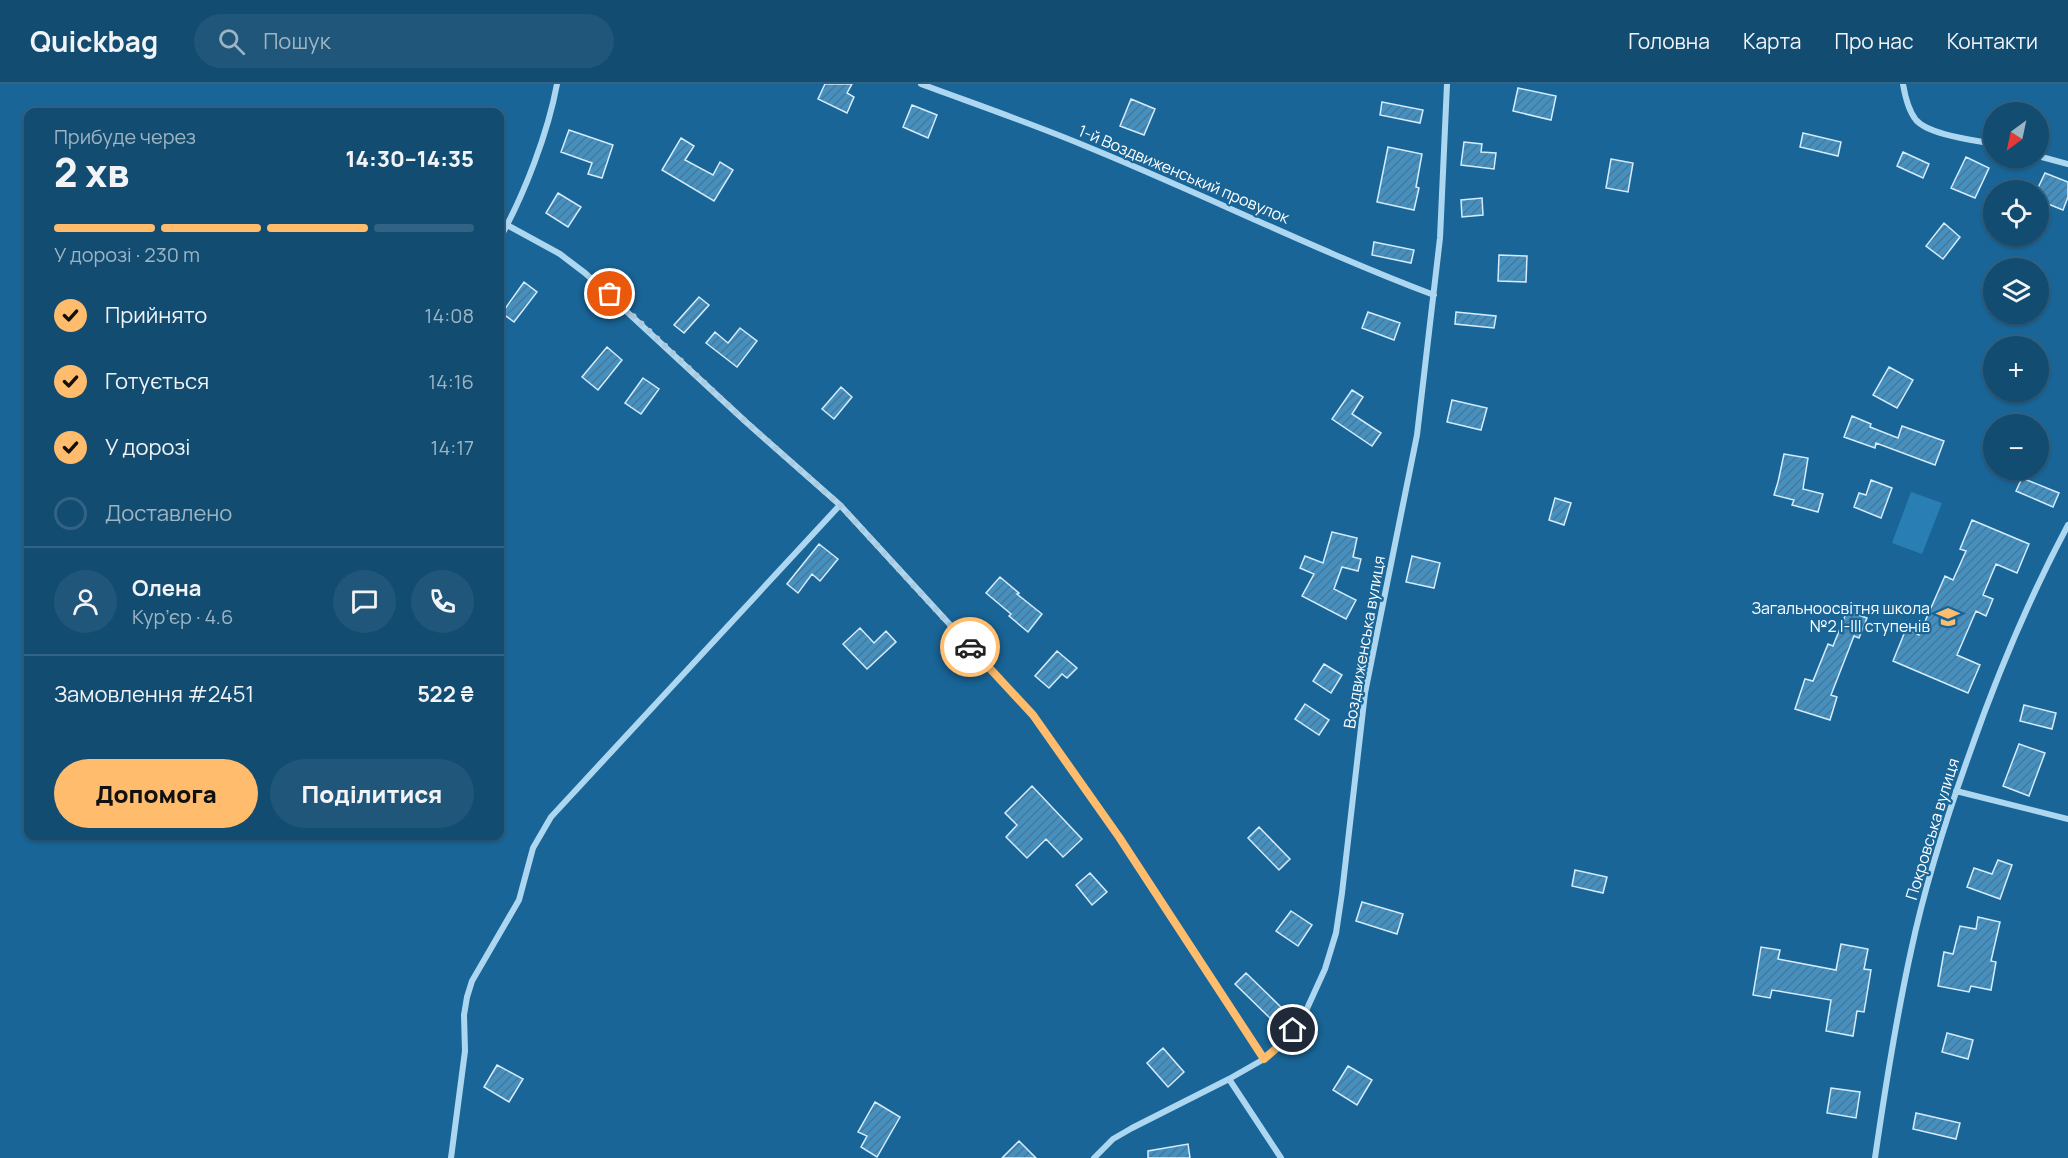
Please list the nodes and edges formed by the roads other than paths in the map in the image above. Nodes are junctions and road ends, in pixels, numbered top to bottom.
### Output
1 (557, 84) edge
2 (921, 84) edge
3 (1447, 84) edge
4 (1902, 84) edge
5 (1983, 141) edge
6 (2049, 159) edge
7 (2068, 164) edge
8 (507, 225) junction
9 (504, 231) edge
10 (1434, 295) junction
11 (840, 505) junction
12 (2068, 525) edge
13 (1956, 791) junction
14 (2068, 819) edge
15 (1264, 1059) junction
16 (1229, 1079) junction
17 (451, 1158) edge
18 (1094, 1158) edge
19 (1281, 1158) edge
20 (1875, 1158) edge

1 - 8 street
2 - 10 street, 1-й Воздвиженський провулок
3 - 10 street, Воздвиженська вулиця
4 - 5 street
6 - 7 street
8 - 9 street
8 - 11 street
10 - 15 street, Воздвиженська вулиця
11 - 15 street
11 - 17 street
12 - 13 street, Покровська вулиця
13 - 14 street
13 - 20 street, Покровська вулиця
15 - 16 street, Воздвиженська вулиця
16 - 18 street, Воздвиженська вулиця
16 - 19 street

